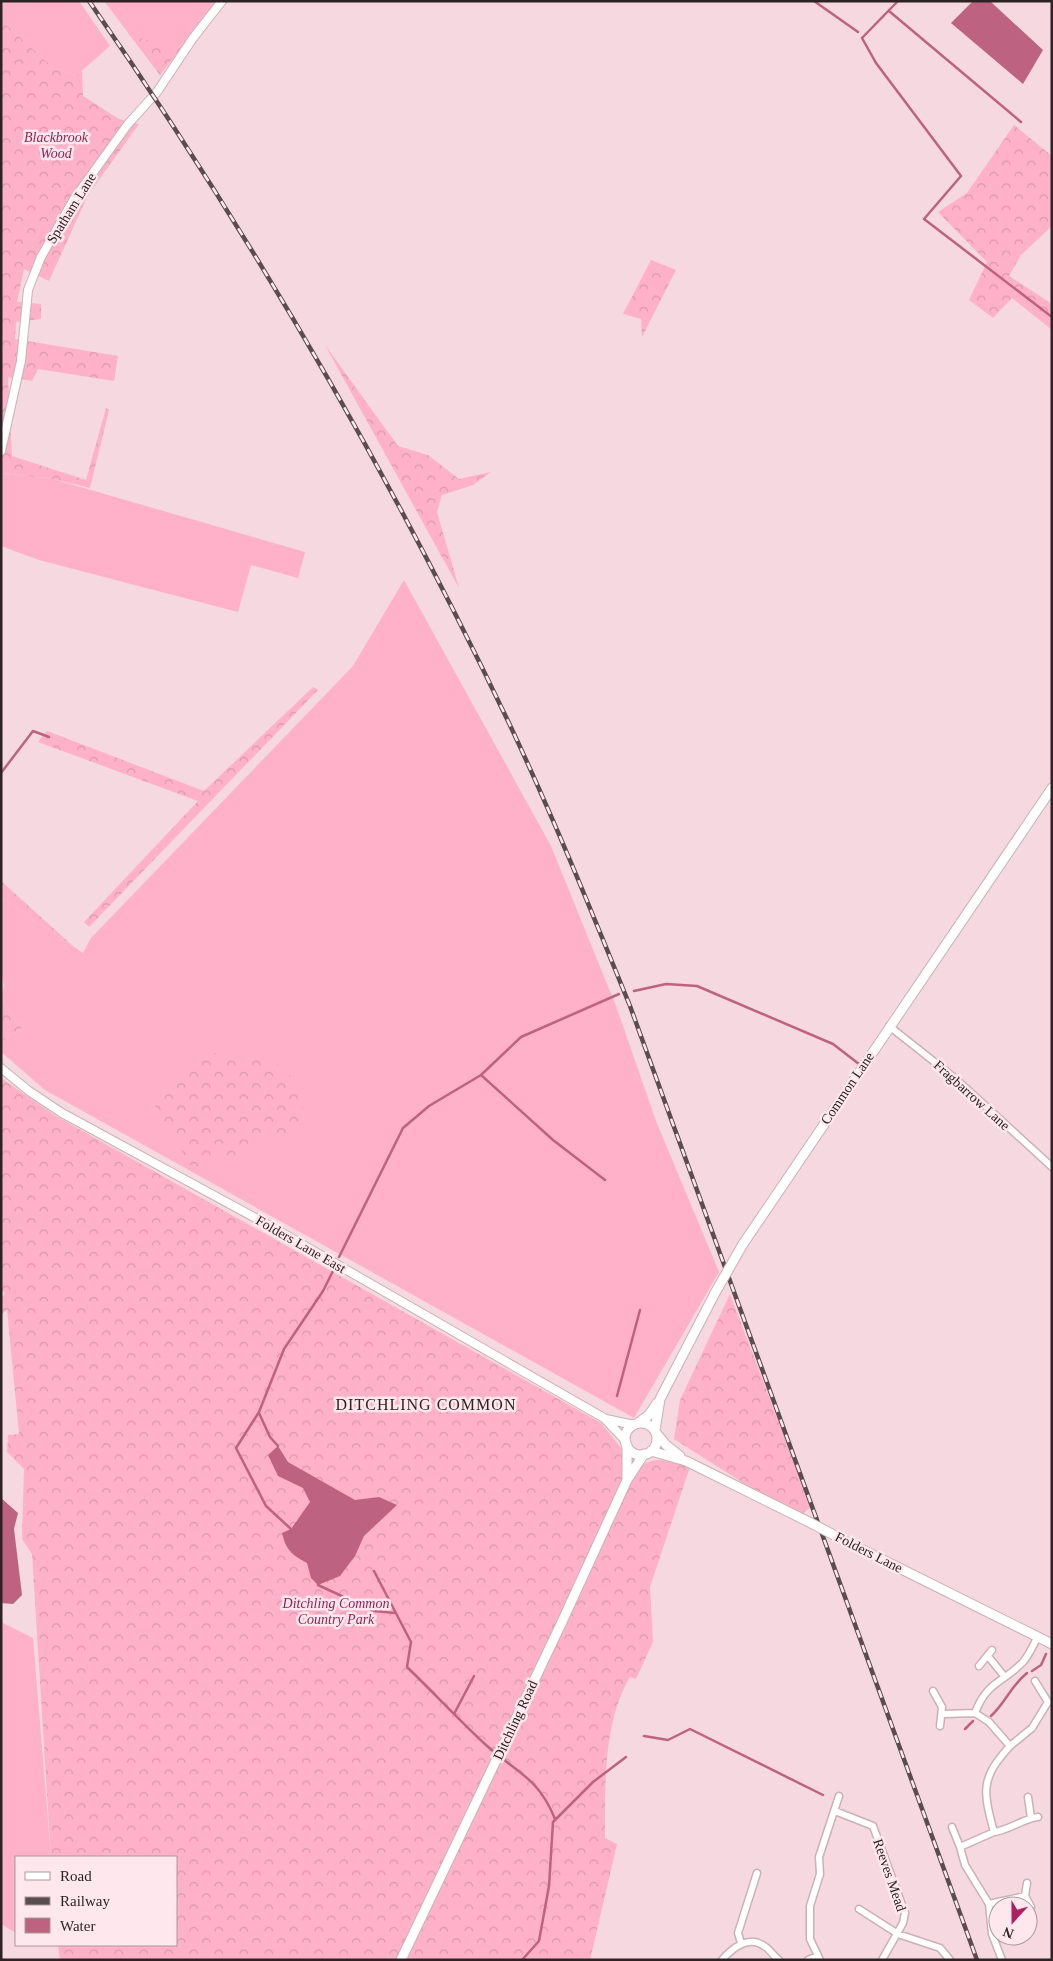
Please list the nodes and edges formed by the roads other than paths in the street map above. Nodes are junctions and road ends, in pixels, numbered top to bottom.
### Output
1 (222, 1) edge
2 (1, 451) edge
3 (1052, 788) edge
4 (889, 1026) junction
5 (1, 1068) edge
6 (1052, 1167) edge
7 (660, 1399) junction
8 (604, 1418) junction
9 (636, 1424) junction
10 (656, 1432) junction
11 (626, 1443) junction
12 (647, 1453) junction
13 (686, 1460) junction
14 (627, 1480) junction
15 (1037, 1638) junction
16 (1052, 1644) edge
17 (992, 1650) dead end
18 (988, 1656) junction
19 (979, 1666) dead end
20 (1004, 1676) junction
21 (1035, 1681) dead end
22 (933, 1691) dead end
23 (975, 1713) junction
24 (943, 1714) junction
25 (940, 1726) dead end
26 (1010, 1746) junction
27 (839, 1796) dead end
28 (1028, 1798) dead end
29 (835, 1811) junction
30 (952, 1827) dead end
31 (994, 1832) junction
32 (960, 1847) junction
33 (757, 1873) dead end
34 (1027, 1883) dead end
35 (1025, 1896) edge
36 (988, 1902) edge
37 (858, 1909) dead end
38 (898, 1934) junction
39 (741, 1943) junction
40 (997, 1946) edge
41 (819, 1958) edge
42 (401, 1960) edge
43 (722, 1960) edge
44 (777, 1960) edge
45 (808, 1960) edge
46 (882, 1960) edge
47 (950, 1960) edge
48 (1002, 1960) edge

1 - 2 street, Spatham Lane
3 - 4 main road, Common Lane
4 - 6 street, Fragbarrow Lane
4 - 7 main road, Common Lane, bridge
5 - 8 street, Folders Lane East
7 - 9 main road, Common Lane
7 - 10 main road, Common Lane
8 - 9 street, Folders Lane East
8 - 11 street, Folders Lane East
9 - 10 main road
9 - 11 main road
10 - 12 main road
10 - 13 main road, Folders Lane
11 - 12 main road
11 - 14 main road, Ditchling Road
12 - 13 main road, Folders Lane
12 - 14 main road, Ditchling Road
13 - 15 main road, Folders Lane, bridge
14 - 42 main road, Ditchling Road
15 - 16 main road, Folders Lane
15 - 20 street
17 - 18 street
18 - 19 street
18 - 20 street
20 - 23 street
21 - 26 street
22 - 24 street
23 - 24 street
23 - 26 street
24 - 25 street
26 - 31 street
27 - 29 street
28 - 31 street
29 - 38 street, Reeves Mead
29 - 41 street
30 - 32 street
31 - 32 street
32 - 36 street
33 - 39 street
34 - 35 street
37 - 38 street, Reeves Mead
38 - 46 street, Reeves Mead
38 - 47 street
39 - 43 street
39 - 44 street
40 - 48 street
41 - 45 street

